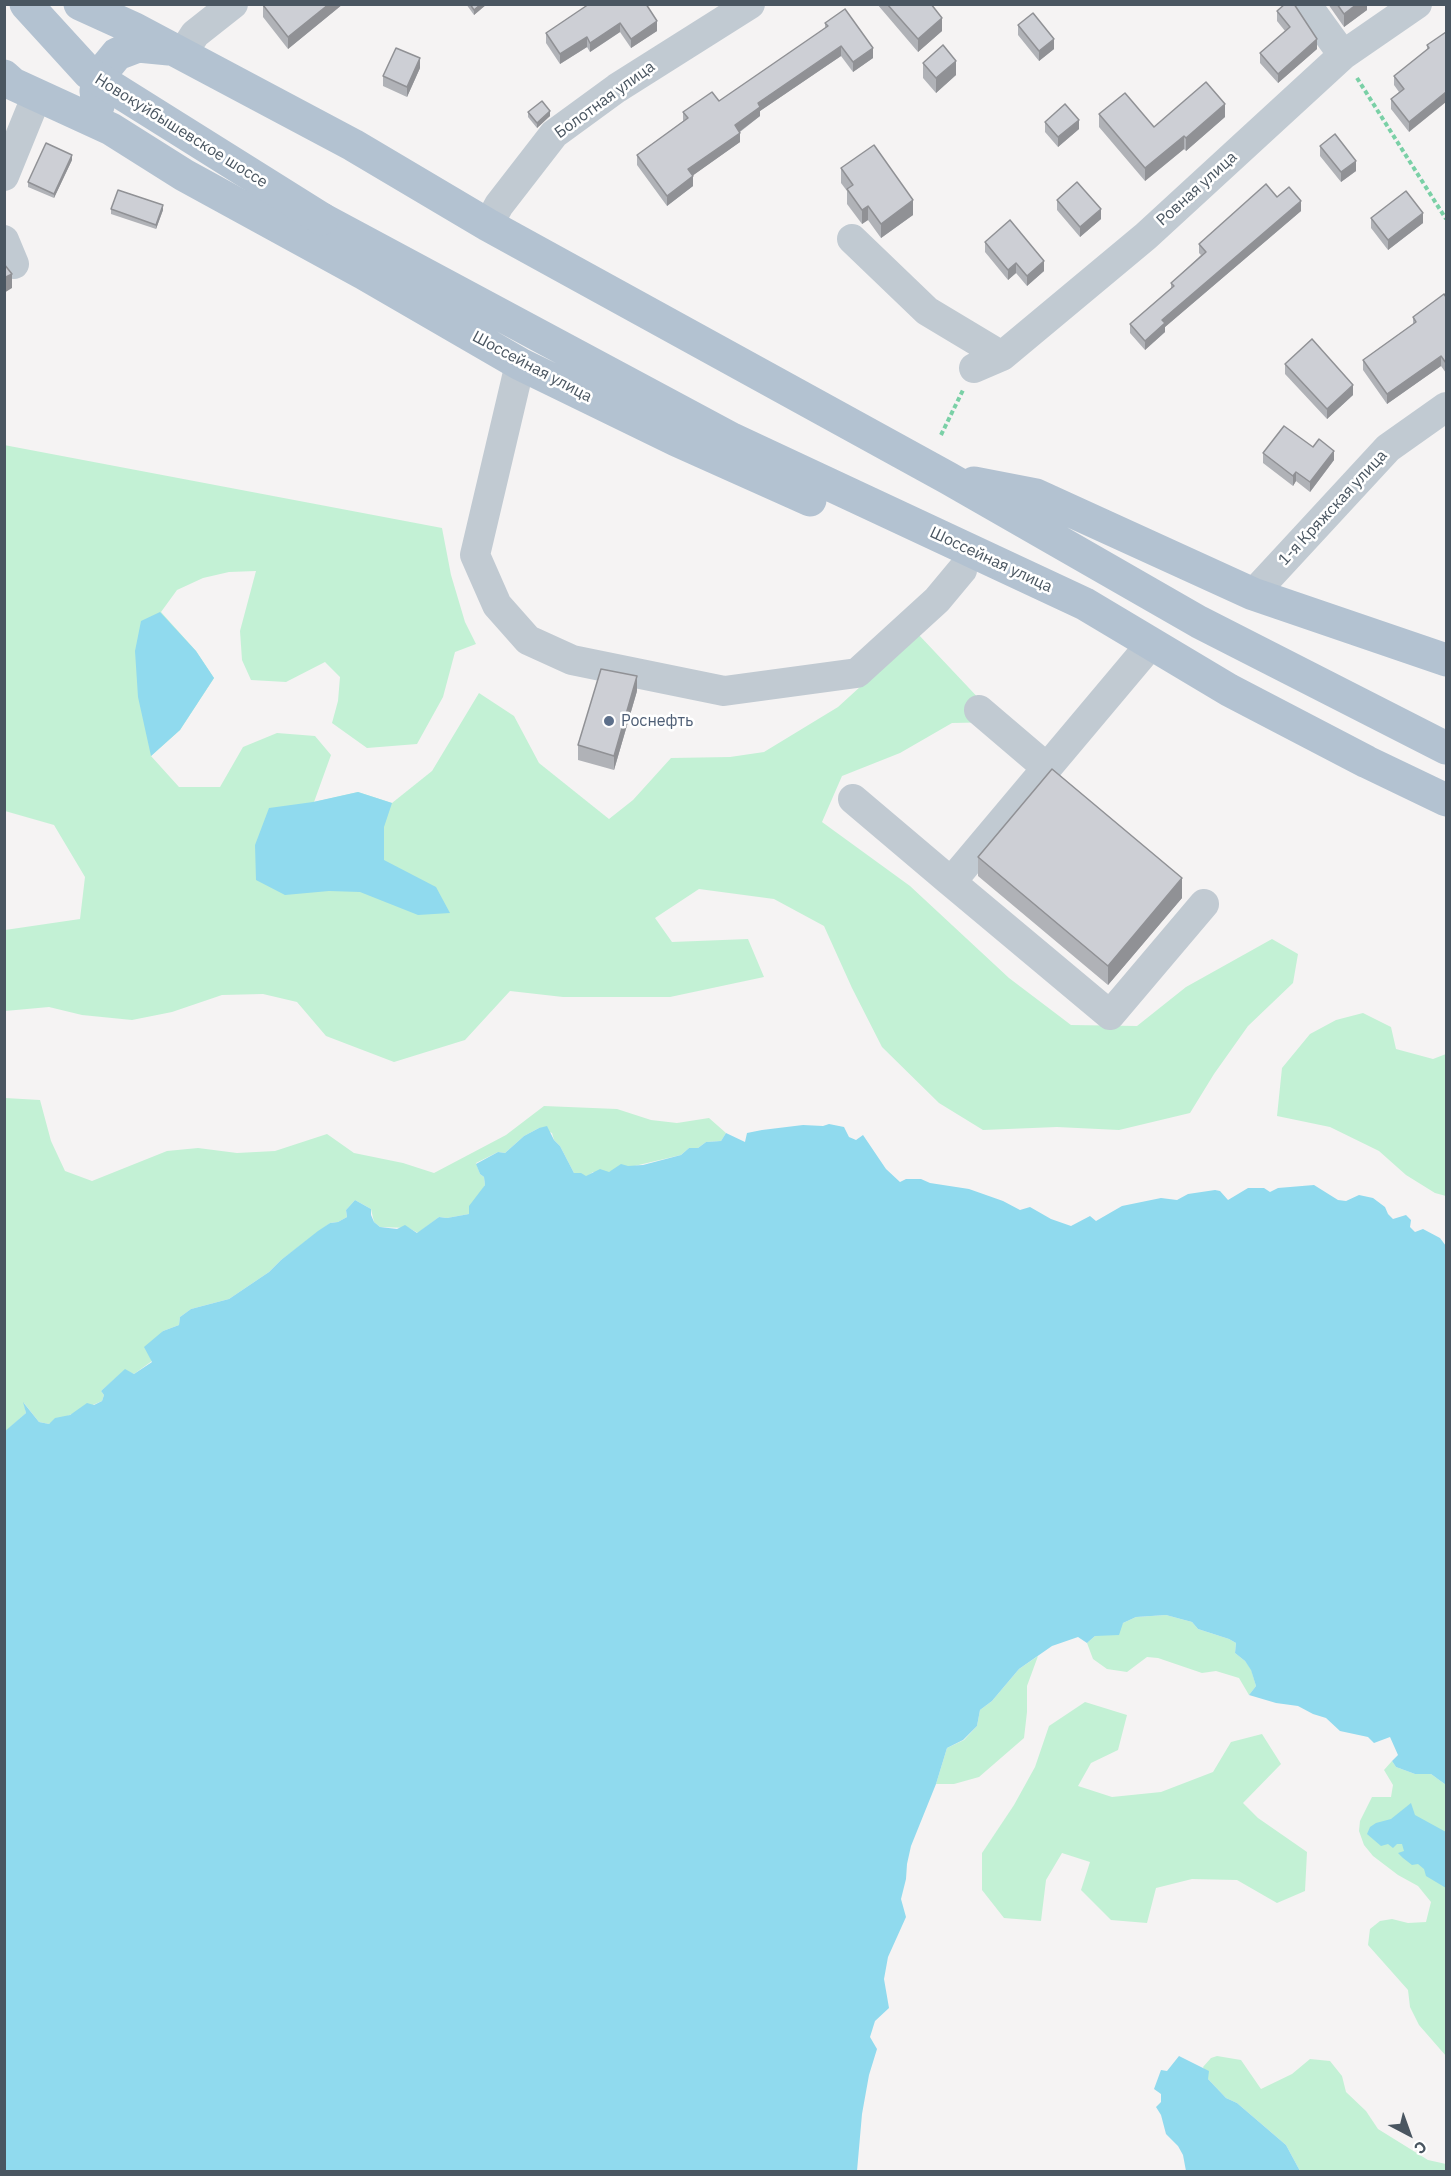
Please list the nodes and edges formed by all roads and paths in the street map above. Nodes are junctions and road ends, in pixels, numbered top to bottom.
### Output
1 (26, 4) edge
2 (80, 4) edge
3 (108, 4) edge
4 (233, 4) edge
5 (750, 4) edge
6 (1306, 4) edge
7 (1417, 4) edge
8 (135, 29) junction
9 (177, 52) junction
10 (1343, 55) junction
11 (15, 84) edge
12 (111, 129) junction
13 (4, 176) edge
14 (322, 219) joint
15 (1446, 219) edge
16 (488, 225) junction
17 (852, 239) dead end
18 (1002, 356) junction
19 (520, 364) junction
20 (974, 368) dead end
21 (1446, 407) edge
22 (952, 412) dead end
23 (941, 435) dead end
24 (948, 478) junction
25 (962, 570) junction
26 (1253, 594) junction
27 (1085, 604) junction
28 (1151, 644) junction
29 (1446, 660) edge
30 (978, 710) dead end
31 (1446, 748) edge
32 (1047, 768) junction
33 (853, 799) dead end
34 (1446, 800) edge
35 (951, 882) junction
36 (1204, 904) dead end

1 - 14 main road, Новокуйбышевское шоссе, bridge
2 - 8 main road
3 - 8 main road
4 - 9 street
5 - 16 street, Болотная улица
6 - 10 street
7 - 10 street, Ровная улица
8 - 9 main road
9 - 12 main road
9 - 16 main road
10 - 15 path
10 - 18 street, Ровная улица
11 - 12 main road, Шоссейная улица
11 - 13 street
12 - 19 main road, Шоссейная улица
14 - 27 main road, Шоссейная улица
16 - 24 main road
17 - 18 street
18 - 20 street, Ровная улица
19 - 25 main road, Шоссейная улица
19 - 25 street
21 - 26 street, 1-я Кряжская улица
22 - 23 path
24 - 26 main road
24 - 31 main road
25 - 27 main road, Шоссейная улица
26 - 29 main road
27 - 28 main road, Шоссейная улица
28 - 32 street
28 - 34 main road, Шоссейная улица
30 - 32 street
32 - 35 street
33 - 35 street
35 - 36 street

